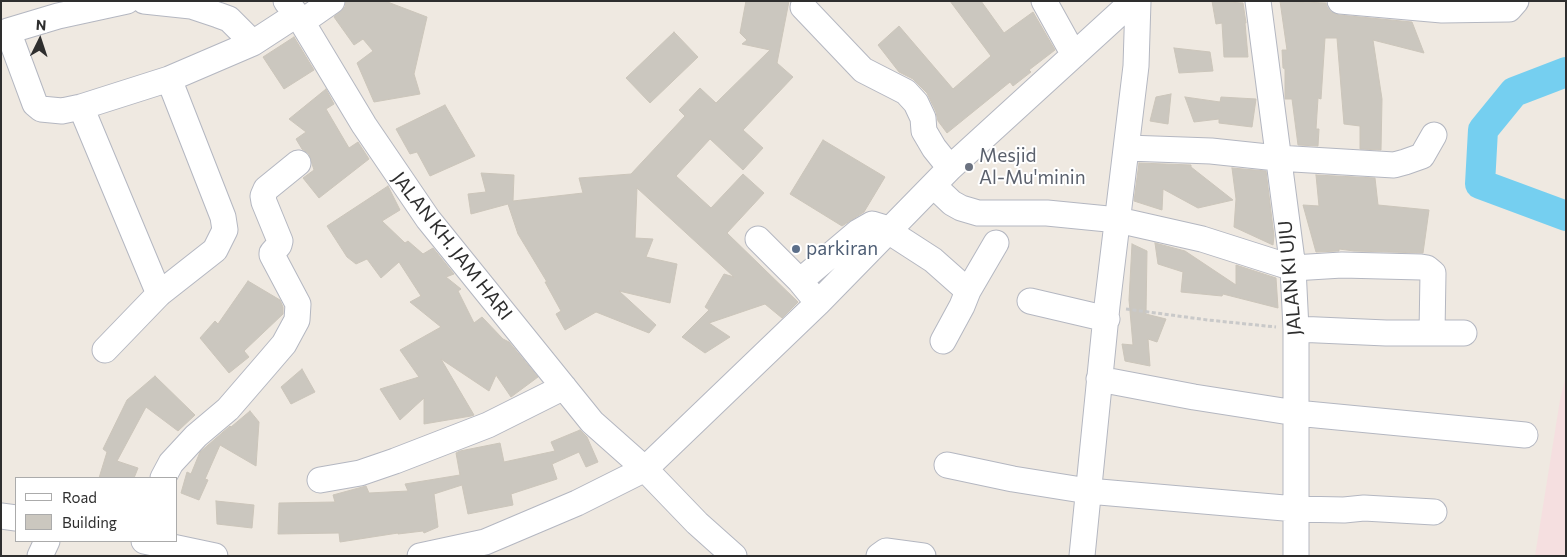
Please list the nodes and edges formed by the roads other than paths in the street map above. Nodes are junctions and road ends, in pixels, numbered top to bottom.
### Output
1 (127, 1) edge
2 (144, 1) edge
3 (332, 1) edge
4 (1044, 1) edge
5 (1133, 1) edge
6 (1138, 1) edge
7 (1258, 1) edge
8 (1340, 1) edge
9 (1516, 1) edge
10 (802, 7) dead end
11 (295, 13) edge
12 (5, 34) edge
13 (253, 43) junction
14 (1074, 55) junction
15 (169, 79) junction
16 (81, 107) junction
17 (1434, 135) dead end
18 (1127, 148) junction
19 (1277, 158) junction
20 (298, 163) dead end
21 (942, 177) junction
22 (1118, 220) junction
23 (889, 232) junction
24 (758, 239) dead end
25 (996, 243) dead end
26 (1293, 268) junction
27 (800, 281) junction
28 (968, 291) junction
29 (159, 294) junction
30 (1030, 300) dead end
31 (818, 303) junction
32 (1107, 313) junction
33 (1296, 329) junction
34 (1432, 332) junction
35 (1464, 333) dead end
36 (942, 341) dead end
37 (106, 350) dead end
38 (1099, 379) junction
39 (564, 387) junction
40 (1296, 413) junction
41 (1524, 435) dead end
42 (948, 465) dead end
43 (646, 469) junction
44 (164, 477) edge
45 (320, 480) dead end
46 (1088, 491) junction
47 (1296, 509) junction
48 (1434, 512) dead end
49 (1, 516) edge
50 (15, 518) edge
51 (47, 542) edge
52 (149, 542) edge
53 (484, 549) edge
54 (40, 556) edge
55 (215, 556) edge
56 (420, 556) edge
57 (734, 556) edge
58 (879, 556) edge
59 (923, 556) edge
60 (1082, 556) edge
61 (1296, 556) edge

1 - 12 street
2 - 13 street
3 - 11 street
4 - 14 street
5 - 14 street
6 - 18 street
7 - 19 street, JALAN KI UJU
8 - 9 street
10 - 21 street
11 - 13 street
11 - 39 street, JALAN KH. JAM HARI
12 - 16 street
13 - 15 street
14 - 21 street
15 - 16 street
15 - 29 street
16 - 29 street
17 - 19 street
18 - 19 street
18 - 22 street
19 - 26 street, JALAN KI UJU
20 - 44 street
21 - 22 street
21 - 23 street
22 - 26 street
22 - 32 street
23 - 27 street
23 - 28 street
23 - 31 street
24 - 27 street
25 - 28 street
26 - 33 street, JALAN KI UJU
26 - 34 street
27 - 31 street
28 - 36 street
29 - 37 street
30 - 32 street
31 - 43 street
32 - 38 street
33 - 34 street
33 - 40 street, JALAN KI UJU
34 - 35 street
38 - 40 street
38 - 46 street
39 - 43 street, JALAN KH. JAM HARI
39 - 45 street
40 - 41 street
40 - 47 street, JALAN KI UJU
42 - 46 street
43 - 53 street
43 - 57 street
46 - 47 street
46 - 60 street
47 - 48 street
47 - 61 street, JALAN KI UJU
49 - 50 street
51 - 54 street
52 - 55 street
53 - 56 street
58 - 59 street

